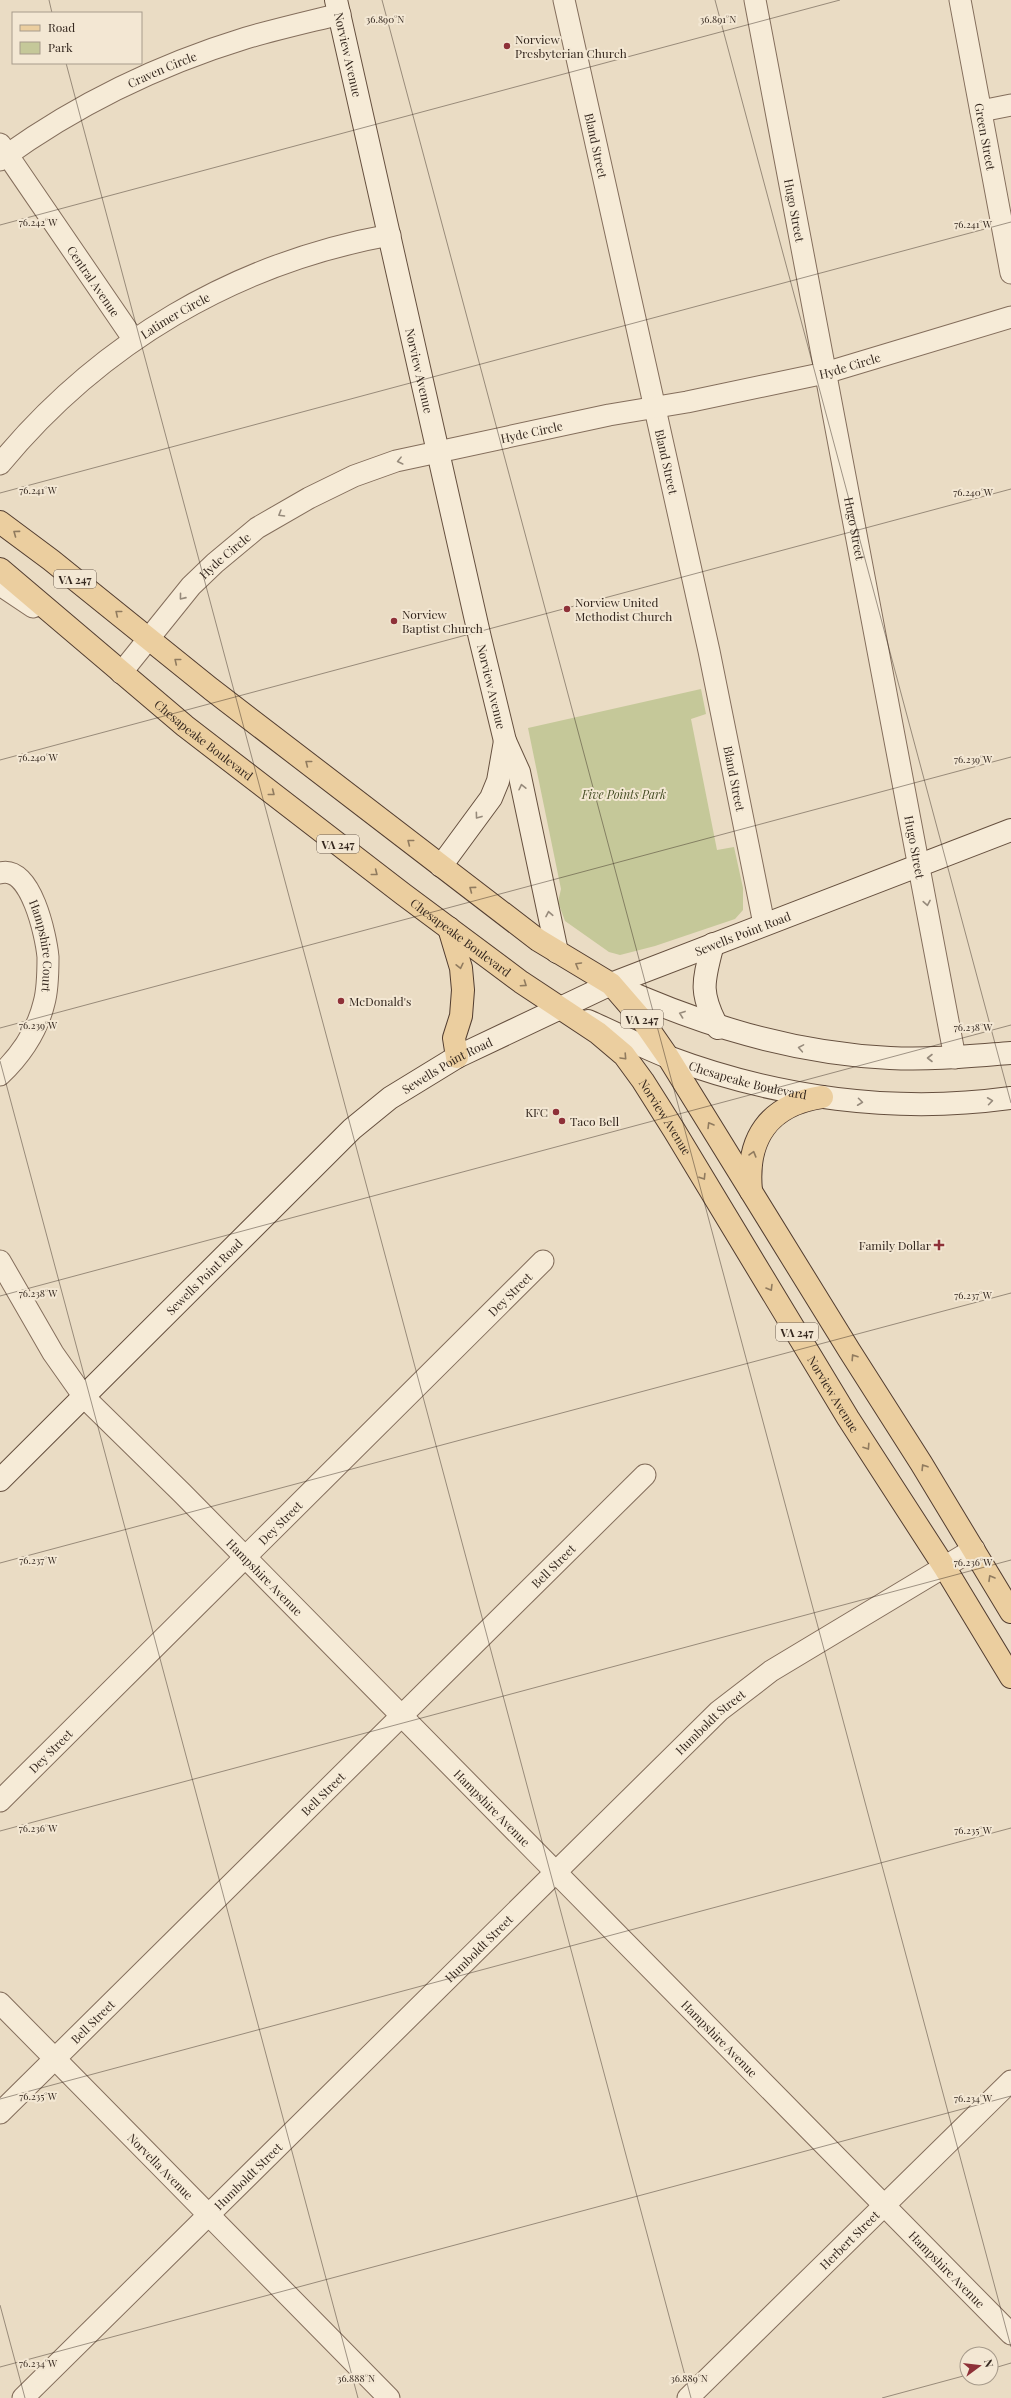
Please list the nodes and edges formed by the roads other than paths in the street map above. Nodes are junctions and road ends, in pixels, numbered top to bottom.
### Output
1 (564, 0) edge
2 (754, 0) edge
3 (960, 0) edge
4 (338, 7) edge
5 (1011, 106) edge
6 (981, 111) junction
7 (3, 152) edge
8 (390, 235) junction
9 (1011, 273) edge
10 (1011, 316) edge
11 (134, 340) junction
12 (825, 373) junction
13 (656, 407) junction
14 (438, 452) junction
15 (0, 464) edge
16 (0, 522) edge
17 (0, 569) edge
18 (0, 586) edge
19 (75, 633) junction
20 (148, 638) junction
21 (121, 673) junction
22 (505, 741) junction
23 (1011, 830) edge
24 (920, 865) junction
25 (441, 866) junction
26 (0, 872) edge
27 (764, 924) junction
28 (449, 928) junction
29 (713, 944) junction
30 (557, 952) junction
31 (612, 984) junction
32 (560, 1007) junction
33 (718, 1028) junction
34 (1011, 1053) edge
35 (457, 1057) junction
36 (668, 1057) junction
37 (955, 1058) junction
38 (0, 1075) edge
39 (822, 1097) junction
40 (1011, 1098) edge
41 (751, 1192) junction
42 (0, 1261) edge
43 (543, 1261) dead end
44 (84, 1397) junction
45 (645, 1475) dead end
46 (0, 1480) edge
47 (974, 1549) junction
48 (246, 1559) junction
49 (945, 1568) junction
50 (1011, 1612) edge
51 (1011, 1677) edge
52 (401, 1716) junction
53 (0, 1801) edge
54 (556, 1873) junction
55 (0, 2003) edge
56 (56, 2059) junction
57 (1011, 2081) edge
58 (0, 2113) edge
59 (884, 2206) junction
60 (208, 2214) junction
61 (1011, 2334) edge
62 (23, 2398) edge
63 (389, 2398) edge
64 (688, 2398) edge

1 - 13 street, Bland Street
2 - 12 street, Hugo Street
3 - 6 street, Green Street
4 - 7 street, Craven Circle
4 - 8 main road, Norview Avenue
5 - 6 street
6 - 9 street, Green Street
7 - 11 street, Central Avenue
8 - 11 street, Latimer Circle
8 - 14 main road, Norview Avenue
10 - 12 street, Hyde Circle
11 - 15 street, Latimer Circle
12 - 13 street, Hyde Circle
12 - 24 street, Hugo Street
13 - 14 street, Hyde Circle
13 - 27 street, Bland Street
14 -> 20 street, Hyde Circle
14 - 22 main road, Norview Avenue
20 -> 16 main road, VA 247
17 - 19 main road, Chesapeake Boulevard / VA 247
18 - 19 street
19 - 21 main road, Chesapeake Boulevard / VA 247
20 - 21 street, Hyde Circle
25 -> 20 main road, VA 247
21 -> 28 main road, Chesapeake Boulevard / VA 247
22 -> 25 main road, Norview Avenue
30 -> 22 main road, Norview Avenue
23 - 24 main road, Sewells Point Road
24 - 27 main road, Sewells Point Road
24 -> 37 street, Hugo Street
30 -> 25 main road, VA 247
26 - 38 street, Hampshire Court
27 - 29 main road, Sewells Point Road
28 -> 32 main road, Chesapeake Boulevard / VA 247
28 -> 35 main road
29 - 31 main road, Sewells Point Road
29 - 33 main road
31 -> 30 main road, VA 247
31 - 32 main road, Sewells Point Road
33 -> 31 main road
31 - 36 main road, VA 247
32 - 35 main road, Sewells Point Road
32 - 36 main road, Chesapeake Boulevard
32 -> 49 main road, Norview Avenue / VA 247
37 -> 33 main road
34 - 37 main road
35 - 44 main road, Sewells Point Road
36 - 39 main road, Chesapeake Boulevard
41 -> 36 main road, VA 247
39 -> 40 main road, Chesapeake Boulevard
41 -> 39 main road
47 -> 41 main road, VA 247
42 - 44 street, Hampshire Avenue
43 - 48 street, Dey Street
44 - 46 main road, Sewells Point Road
44 - 48 street, Hampshire Avenue
45 - 52 street, Bell Street
47 - 49 street, Humboldt Street
50 -> 47 main road, VA 247
48 - 52 street, Hampshire Avenue
48 - 53 street, Dey Street
49 - 51 main road, Norview Avenue / VA 247
49 - 54 street, Humboldt Street
52 - 54 street, Hampshire Avenue
52 - 56 street, Bell Street
54 - 59 street, Hampshire Avenue
54 - 60 street, Humboldt Street
55 - 56 street, Norvella Avenue
56 - 58 street, Bell Street
56 - 60 street, Norvella Avenue
57 - 59 street, Herbert Street
59 - 61 street, Hampshire Avenue
59 - 64 street, Herbert Street
60 - 62 street, Humboldt Street
60 - 63 street, Norvella Avenue

